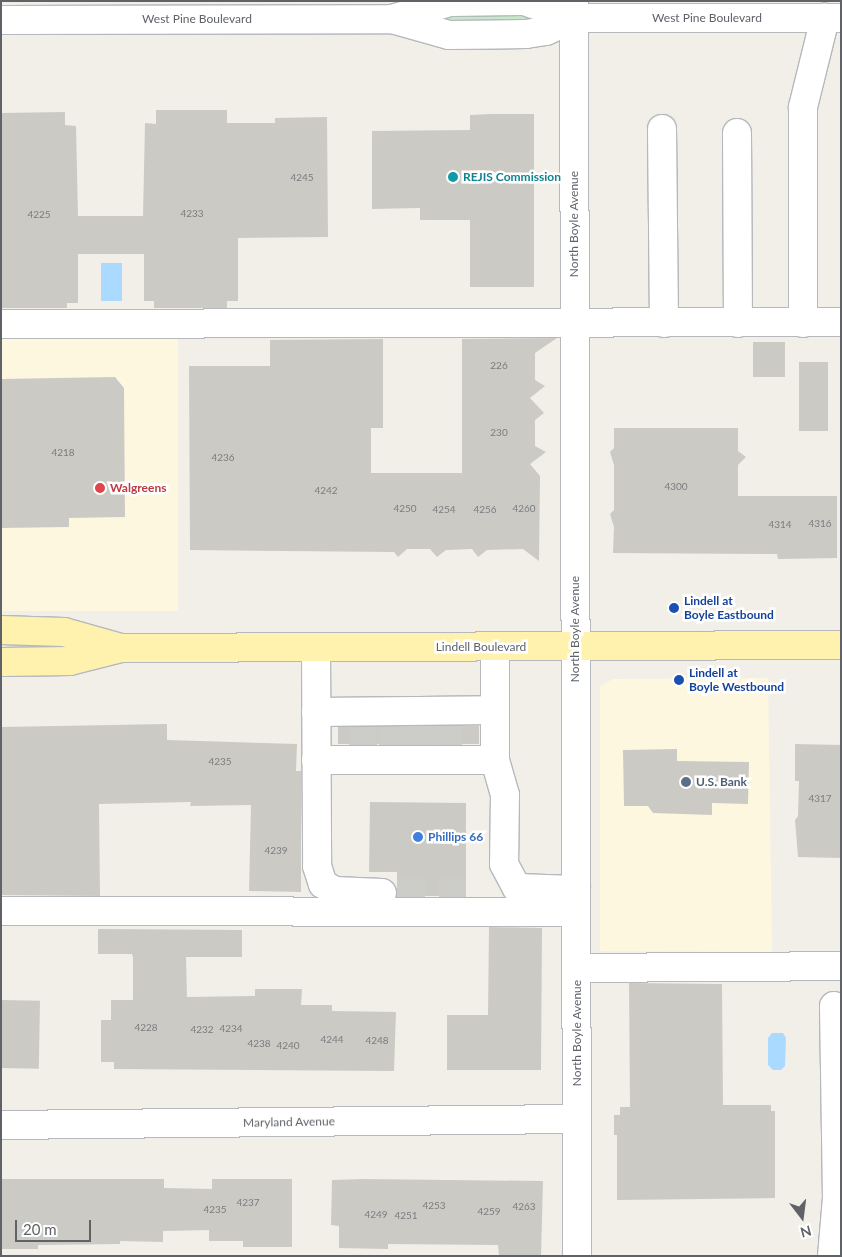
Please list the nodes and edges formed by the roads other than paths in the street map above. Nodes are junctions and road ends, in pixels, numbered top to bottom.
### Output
1 (574, 10) edge
2 (833, 18) edge
3 (1, 20) edge
4 (662, 129) dead end
5 (737, 133) dead end
6 (803, 322) junction
7 (841, 322) edge
8 (664, 323) junction
9 (738, 323) junction
10 (1, 324) edge
11 (575, 325) junction
12 (1, 630) edge
13 (841, 645) edge
14 (316, 647) junction
15 (495, 647) junction
16 (575, 647) junction
17 (121, 648) junction
18 (1, 662) edge
19 (495, 710) junction
20 (316, 712) junction
21 (316, 760) junction
22 (495, 760) junction
23 (517, 888) junction
24 (397, 893) tunnel mouth
25 (466, 893) tunnel mouth
26 (576, 901) junction
27 (1, 911) edge
28 (841, 966) edge
29 (576, 968) junction
30 (834, 1006) dead end
31 (577, 1119) junction
32 (1, 1125) edge
33 (577, 1256) edge
34 (832, 1256) edge

1 - 2 street, West Pine Boulevard
1 - 3 street, West Pine Boulevard
1 - 11 street, North Boyle Avenue
2 - 6 street
4 - 8 street
5 - 9 street
6 - 7 street
6 - 9 street
8 - 9 street
8 - 11 street
10 - 11 street
11 - 16 street, North Boyle Avenue
12 - 17 main road, Lindell Boulevard
13 - 16 main road, Lindell Boulevard
14 - 15 main road, Lindell Boulevard
14 - 17 main road, Lindell Boulevard
14 - 20 street
15 - 16 main road, Lindell Boulevard
15 - 19 street
16 - 26 street, North Boyle Avenue
17 - 18 main road, Lindell Boulevard
19 - 20 street
19 - 22 street
20 - 21 street
21 - 22 street
21 - 24 street
22 - 23 street
23 - 25 street
23 - 26 street
26 - 27 street
26 - 29 street, North Boyle Avenue
28 - 29 street
29 - 31 street, North Boyle Avenue
30 - 34 street
31 - 32 street, Maryland Avenue
31 - 33 street, North Boyle Avenue

